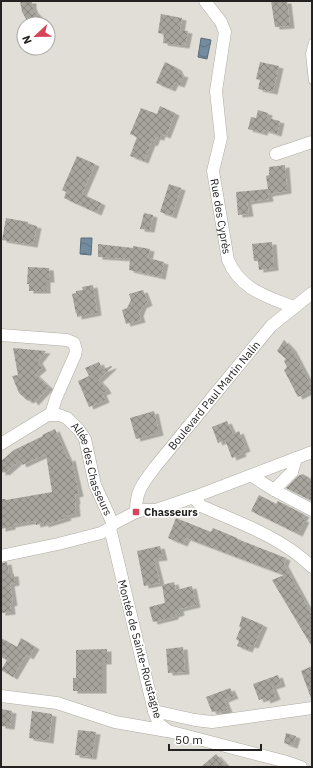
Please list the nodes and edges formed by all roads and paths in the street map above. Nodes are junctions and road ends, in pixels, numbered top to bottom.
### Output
1 (205, 1) edge
2 (312, 42) edge
3 (312, 80) edge
4 (312, 142) edge
5 (276, 154) dead end
6 (312, 293) edge
7 (293, 307) junction
8 (1, 335) edge
9 (52, 414) junction
10 (1, 444) edge
11 (312, 452) edge
12 (296, 458) junction
13 (252, 476) junction
14 (274, 490) junction
15 (194, 497) junction
16 (312, 510) edge
17 (136, 512) junction
18 (112, 526) junction
19 (1, 556) edge
20 (312, 566) edge
21 (1, 696) edge
22 (312, 708) edge
23 (154, 710) junction
24 (168, 731) junction
25 (301, 767) edge

1 - 7 street, Rue des Cyprès
2 - 3 lane
4 - 5 street
6 - 7 street, Boulevard Paul Martin Nalin
7 - 17 street, Boulevard Paul Martin Nalin
8 - 9 street
9 - 10 street
9 - 18 street, Allée des Chasseurs
11 - 12 street
12 - 13 street
12 - 14 street
13 - 14 street
13 - 15 street
14 - 16 street
15 - 17 street
15 - 20 street
17 - 18 street
18 - 19 street
18 - 23 street, Montée de Sainte-Roustagne
21 - 24 street
22 - 23 street
23 - 24 street, Montée de Sainte-Roustagne
24 - 25 street, Montée de Sainte-Roustagne

